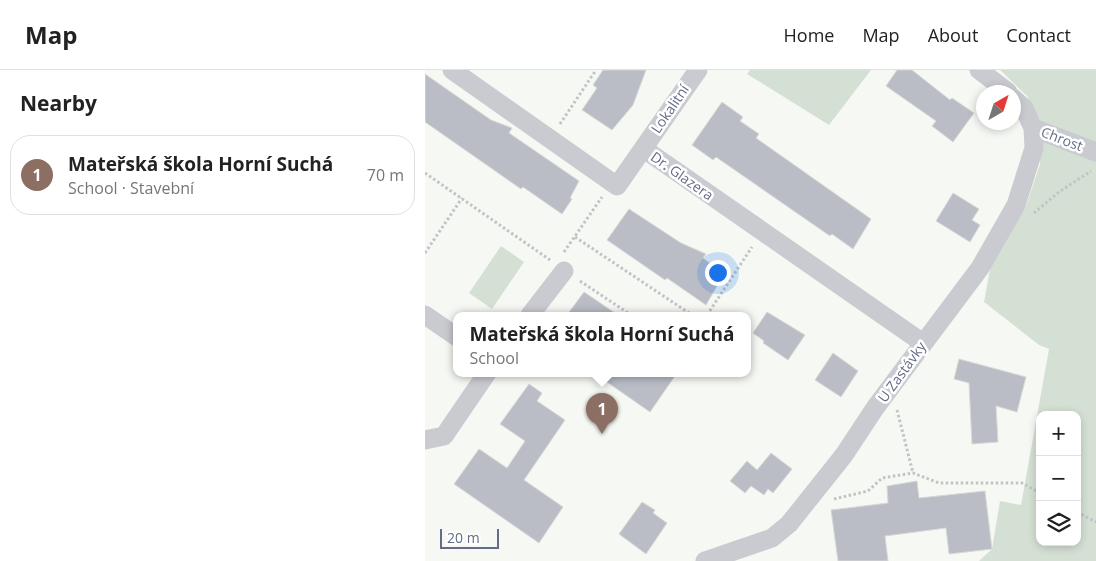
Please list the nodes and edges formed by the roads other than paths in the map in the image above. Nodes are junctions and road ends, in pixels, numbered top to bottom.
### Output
1 (452, 70) edge
2 (698, 70) edge
3 (979, 70) edge
4 (999, 85) edge
5 (1021, 105) edge
6 (1033, 128) junction
7 (643, 149) junction
8 (1096, 152) edge
9 (560, 268) road end
10 (532, 312) edge
11 (425, 315) edge
12 (453, 334) edge
13 (923, 343) junction
14 (484, 377) edge
15 (425, 440) edge
16 (705, 561) edge

1 - 7 street, Dr. Glazera
2 - 7 street, Lokalitní
3 - 4 street
5 - 6 street, Chrost
6 - 8 street, Chrost
6 - 13 street, U Zastávky
7 - 13 street, Dr. Glazera
9 - 10 street
11 - 12 street
13 - 16 street, U Zastávky
14 - 15 street

